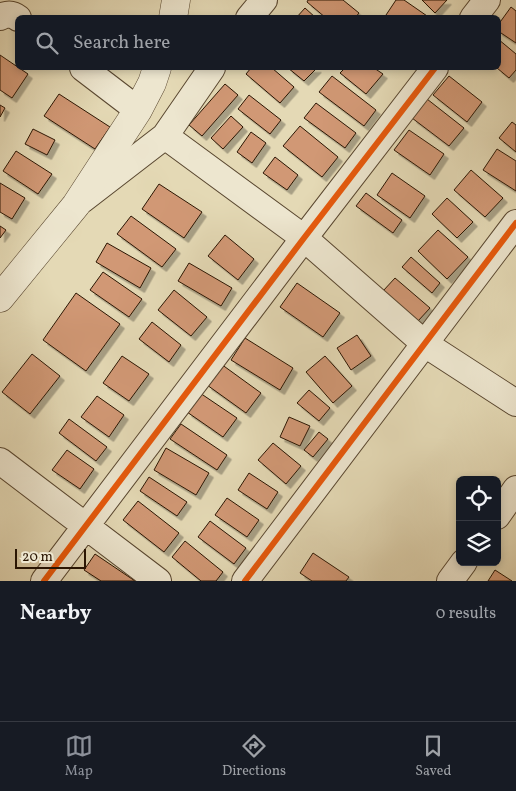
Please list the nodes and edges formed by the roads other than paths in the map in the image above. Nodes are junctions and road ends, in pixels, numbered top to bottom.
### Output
1 (176, 0) edge
2 (264, 0) edge
3 (487, 0) edge
4 (15, 15) edge
5 (174, 15) edge
6 (252, 15) edge
7 (475, 15) edge
8 (0, 17) edge
9 (86, 70) edge
10 (156, 70) edge
11 (211, 70) edge
12 (433, 70) edge
13 (138, 110) junction
14 (165, 136) junction
15 (76, 205) junction
16 (516, 223) edge
17 (304, 238) junction
18 (0, 298) edge
19 (425, 344) junction
20 (516, 402) edge
21 (0, 461) edge
22 (516, 490) edge
23 (501, 511) edge
24 (86, 525) junction
25 (461, 566) edge
26 (44, 581) edge
27 (158, 581) edge
28 (245, 581) edge
29 (450, 581) edge

1 - 5 street
2 - 6 street
3 - 7 street
4 - 8 street
9 - 13 street
10 - 13 street
11 - 14 street
12 - 17 street
13 - 15 street
14 - 15 street
14 - 17 street
15 - 18 street
16 - 19 street
17 - 19 street
17 - 24 street
19 - 20 street
19 - 28 street
21 - 24 street
22 - 23 street
24 - 26 street
24 - 27 street
25 - 29 street

